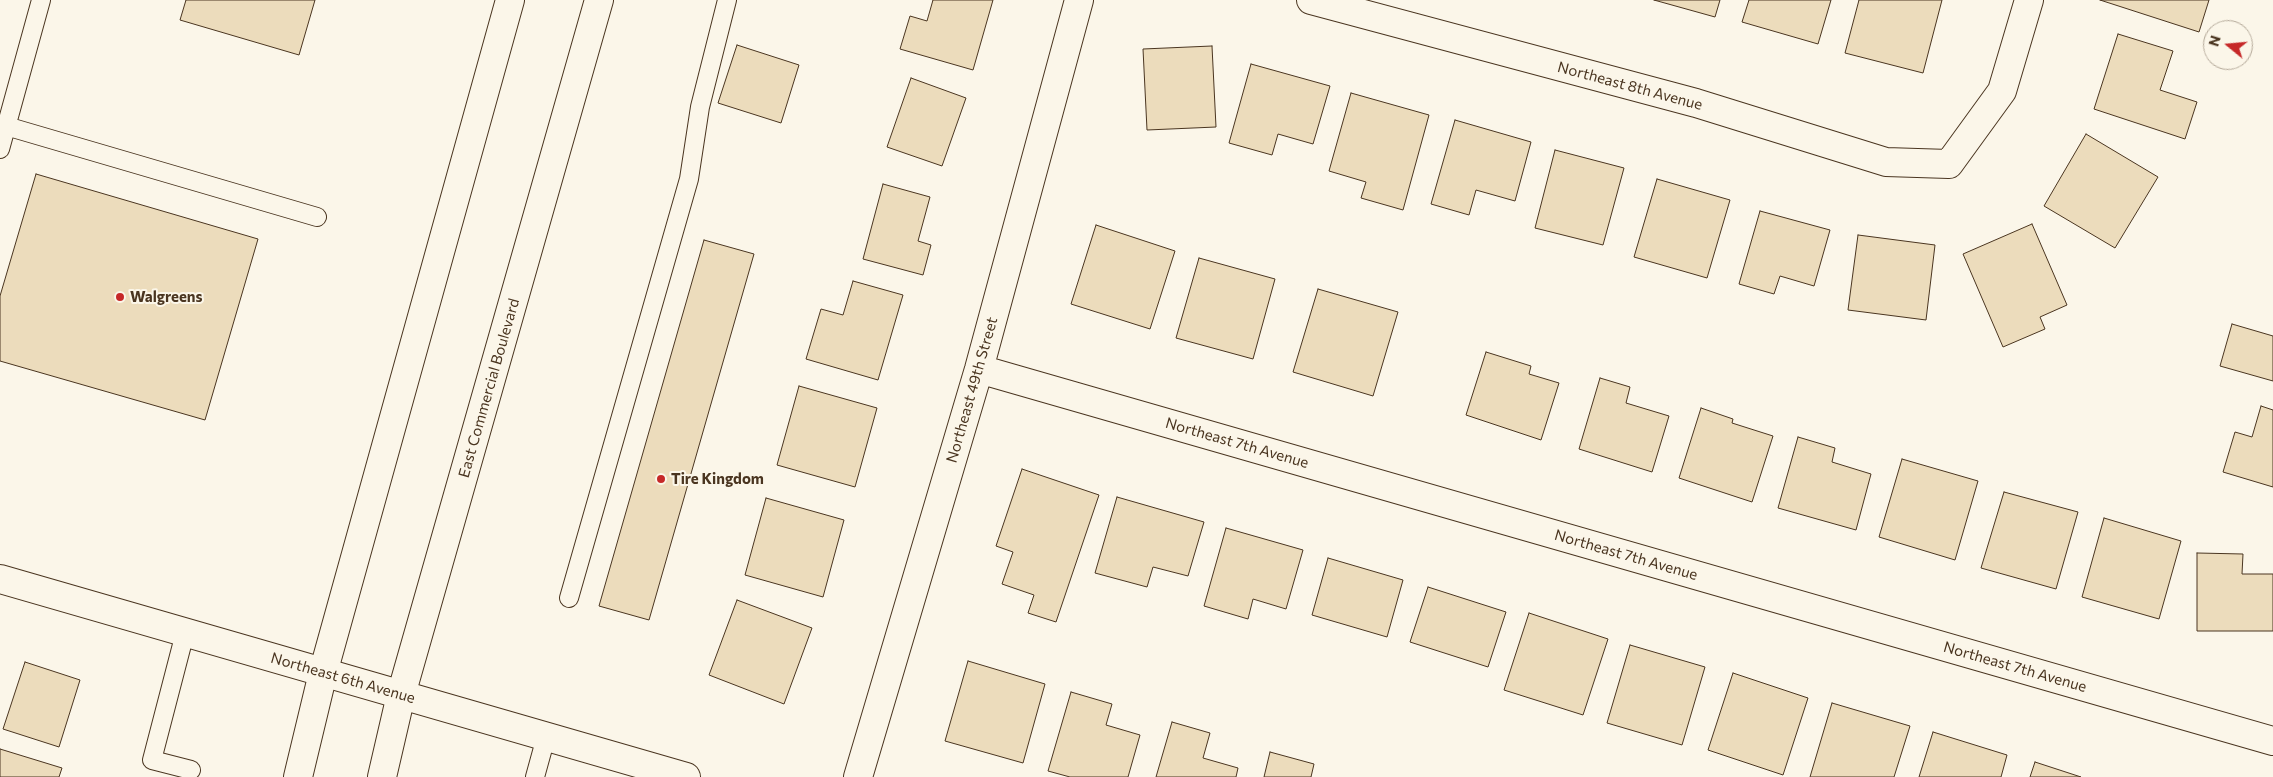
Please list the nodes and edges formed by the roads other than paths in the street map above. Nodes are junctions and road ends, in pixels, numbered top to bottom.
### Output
1 (40, 0) edge
2 (510, 0) edge
3 (727, 0) edge
4 (1079, 0) edge
5 (1311, 0) edge
6 (2029, 0) edge
7 (598, 2) edge
8 (6, 126) junction
9 (0, 149) edge
10 (317, 216) dead end
11 (979, 369) junction
12 (0, 579) edge
13 (569, 598) dead end
14 (185, 633) junction
15 (323, 672) junction
16 (402, 695) junction
17 (546, 737) junction
18 (2273, 741) edge
19 (191, 770) dead end
20 (298, 777) edge
21 (382, 777) edge
22 (535, 777) edge
23 (686, 777) edge
24 (858, 777) edge

1 - 8 lane
2 - 15 street
3 - 13 lane
4 - 11 street, Northeast 49th Street
5 - 6 street, Northeast 8th Avenue
7 - 16 street, East Commercial Boulevard
8 - 9 lane
8 - 10 lane
11 - 18 street, Northeast 7th Avenue
11 - 24 street, Northeast 49th Street
12 - 14 street, Northeast 6th Avenue
14 - 15 street, Northeast 6th Avenue
14 - 19 lane
15 - 16 street, Northeast 6th Avenue
15 - 20 street
16 - 17 street, Northeast 6th Avenue
16 - 21 street, East Commercial Boulevard
17 - 22 lane
17 - 23 street, Northeast 6th Avenue

